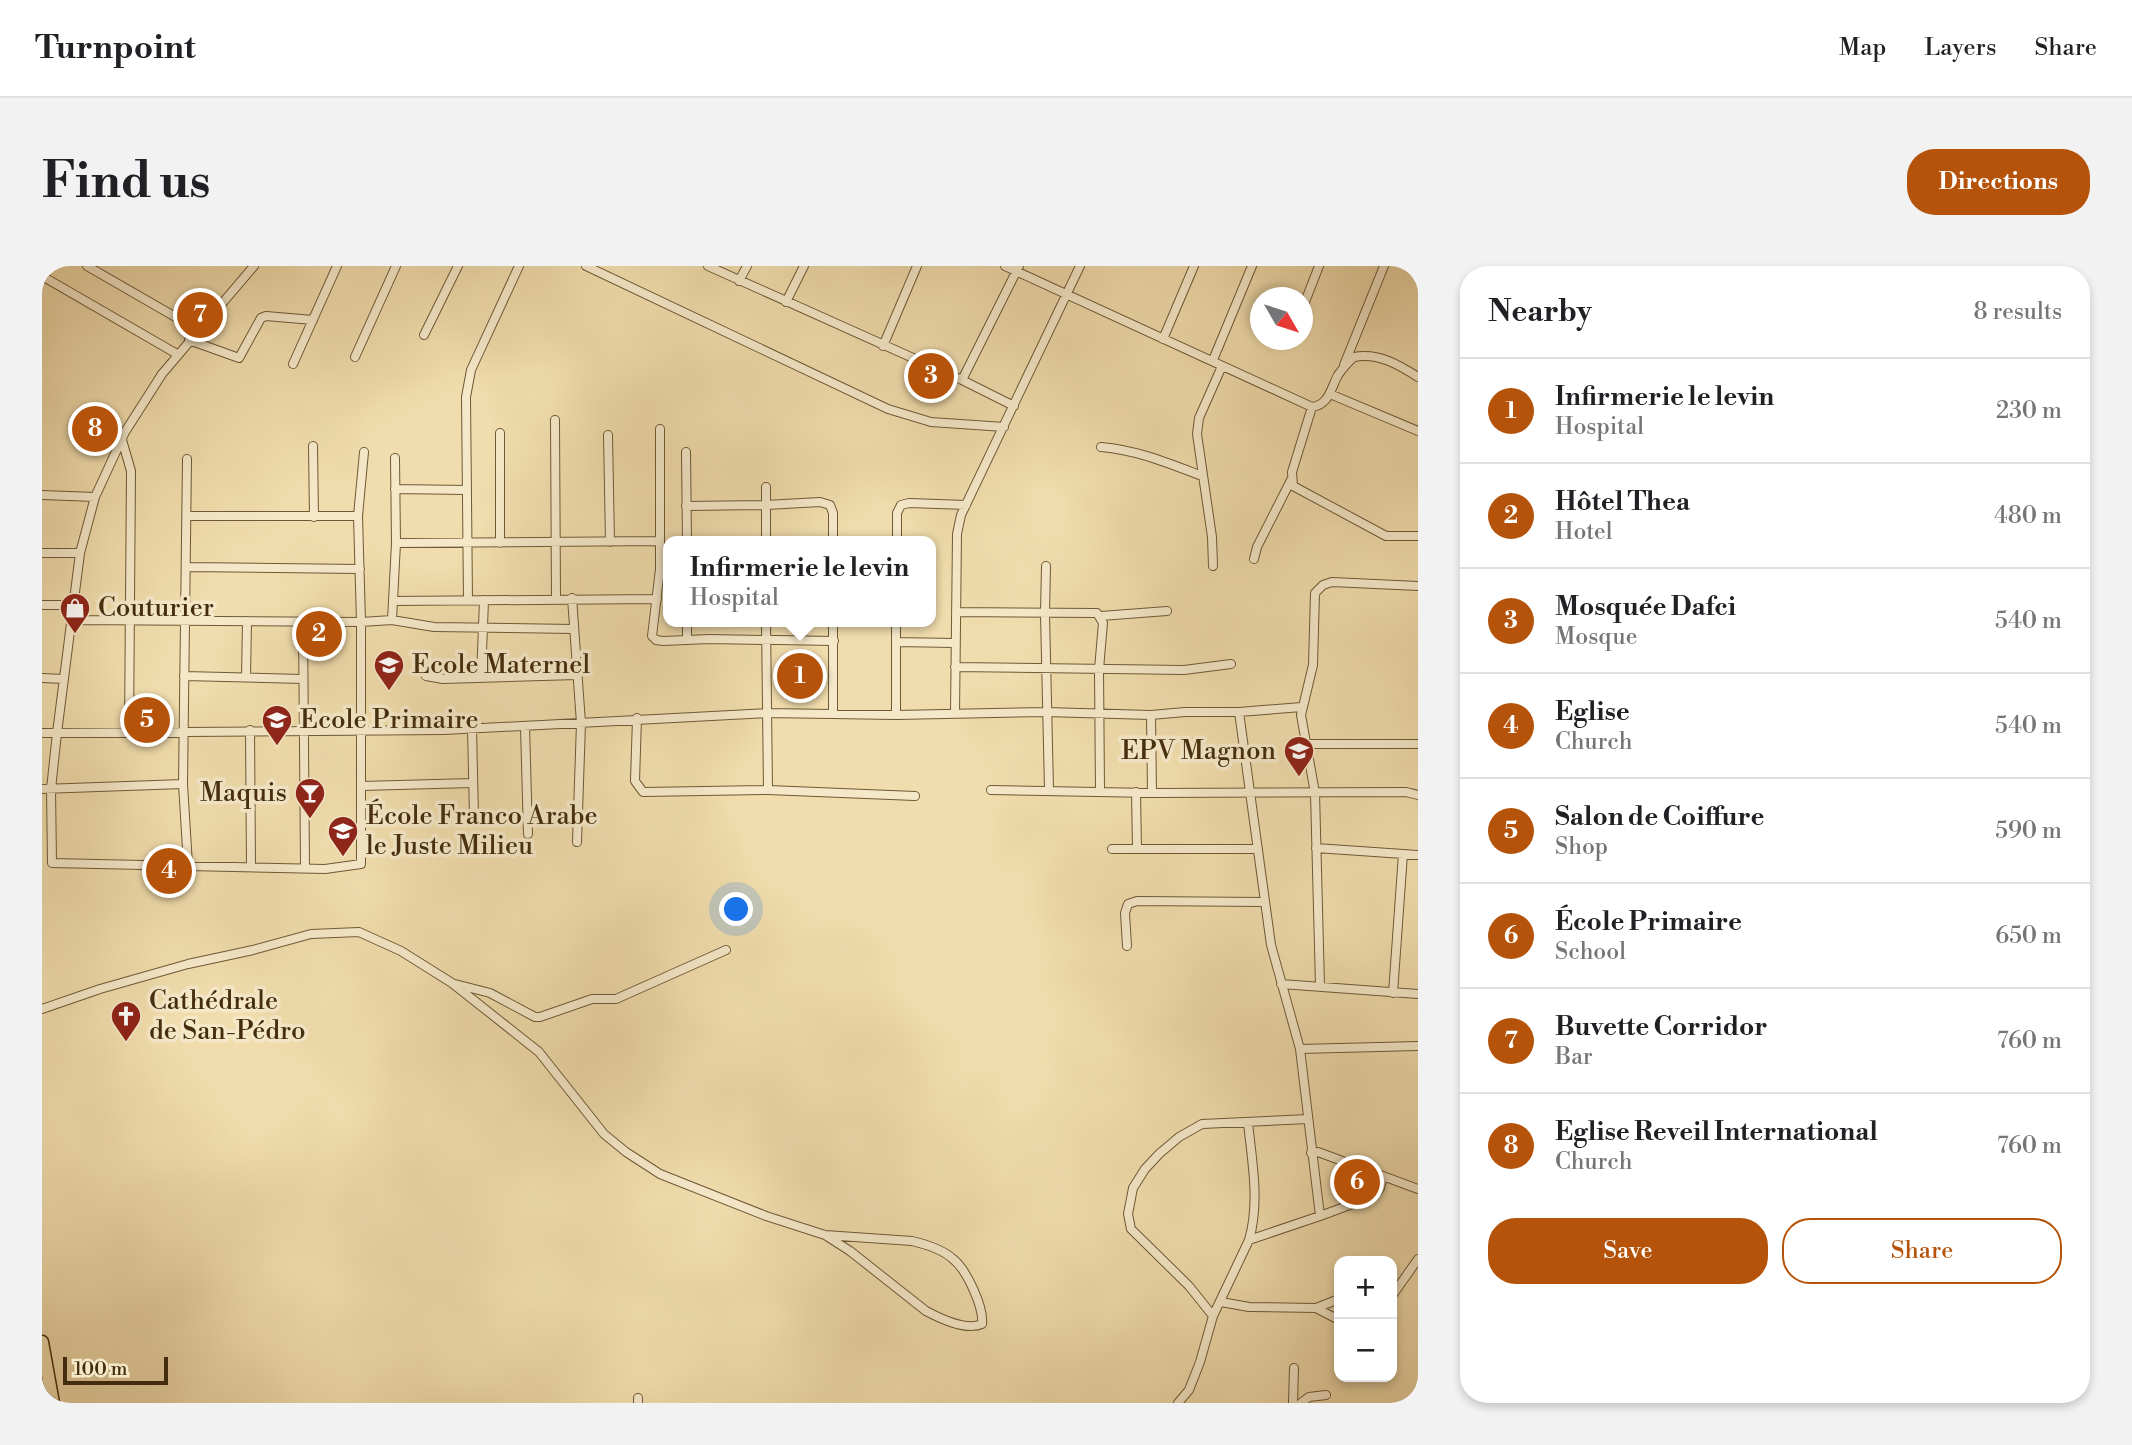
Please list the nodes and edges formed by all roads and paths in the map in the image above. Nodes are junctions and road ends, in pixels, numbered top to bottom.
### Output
1 (87, 266) edge
2 (254, 266) edge
3 (337, 266) edge
4 (396, 266) edge
5 (458, 266) edge
6 (519, 266) edge
7 (586, 266) edge
8 (708, 266) edge
9 (747, 266) edge
10 (804, 266) edge
11 (917, 266) edge
12 (1005, 266) edge
13 (1080, 266) edge
14 (1194, 266) edge
15 (1252, 266) edge
16 (1319, 266) edge
17 (1384, 266) edge
18 (1409, 266) edge
19 (1017, 269) edge
20 (1418, 270) edge
21 (42, 276) edge
22 (739, 281) junction
23 (1311, 287) edge
24 (1068, 295) junction
25 (786, 302) junction
26 (313, 320) junction
27 (198, 330) junction
28 (424, 335) dead end
29 (1163, 339) junction
30 (189, 340) junction
31 (883, 346) junction
32 (177, 354) junction
33 (355, 358) dead end
34 (1213, 360) junction
35 (293, 364) dead end
36 (1222, 366) junction
37 (1342, 371) junction
38 (1418, 377) edge
39 (962, 380) junction
40 (1330, 394) junction
41 (1014, 406) junction
42 (1312, 407) junction
43 (555, 420) dead end
44 (1004, 427) junction
45 (660, 429) dead end
46 (1418, 431) edge
47 (500, 433) dead end
48 (608, 435) dead end
49 (122, 440) junction
50 (313, 446) dead end
51 (1101, 447) dead end
52 (364, 452) dead end
53 (686, 452) dead end
54 (395, 458) dead end
55 (187, 459) dead end
56 (1202, 476) junction
57 (1292, 478) junction
58 (766, 486) dead end
59 (395, 489) junction
60 (467, 490) junction
61 (42, 495) edge
62 (95, 497) junction
63 (766, 505) junction
64 (966, 505) junction
65 (686, 506) junction
66 (187, 516) junction
67 (358, 516) junction
68 (314, 517) junction
69 (687, 536) edge
70 (766, 536) edge
71 (833, 536) edge
72 (897, 536) edge
73 (1418, 537) edge
74 (659, 541) junction
75 (555, 542) junction
76 (610, 542) junction
77 (396, 543) junction
78 (500, 543) junction
79 (466, 544) junction
80 (42, 553) edge
81 (80, 553) junction
82 (1254, 559) dead end
83 (1046, 566) dead end
84 (1213, 566) dead end
85 (186, 567) junction
86 (360, 569) junction
87 (1418, 586) edge
88 (556, 598) junction
89 (572, 598) junction
90 (657, 598) junction
91 (468, 600) junction
92 (484, 600) junction
93 (393, 601) junction
94 (42, 605) edge
95 (74, 605) junction
96 (1167, 611) dead end
97 (956, 612) junction
98 (1045, 614) junction
99 (1101, 616) junction
100 (129, 620) junction
101 (392, 620) junction
102 (72, 621) junction
103 (185, 621) junction
104 (247, 621) junction
105 (303, 622) junction
106 (361, 622) junction
107 (687, 627) edge
108 (766, 627) edge
109 (834, 627) edge
110 (896, 627) edge
111 (483, 628) junction
112 (574, 629) junction
113 (766, 639) junction
114 (687, 640) junction
115 (834, 641) junction
116 (896, 642) junction
117 (955, 643) junction
118 (1231, 664) dead end
119 (955, 667) junction
120 (1046, 669) junction
121 (1099, 669) junction
122 (577, 675) junction
123 (184, 676) junction
124 (426, 676) dead end
125 (246, 677) junction
126 (42, 678) edge
127 (481, 678) junction
128 (64, 679) junction
129 (303, 679) junction
130 (1302, 707) junction
131 (1046, 712) junction
132 (1239, 712) junction
133 (768, 713) junction
134 (1099, 713) junction
135 (833, 714) junction
136 (955, 714) junction
137 (896, 715) junction
138 (1151, 715) junction
139 (636, 718) junction
140 (581, 723) junction
141 (525, 727) junction
142 (472, 728) junction
143 (303, 729) junction
144 (250, 730) junction
145 (361, 730) junction
146 (183, 731) junction
147 (129, 732) junction
148 (42, 733) edge
149 (57, 733) junction
150 (1306, 744) junction
151 (1418, 744) edge
152 (473, 783) junction
153 (183, 784) junction
154 (361, 786) junction
155 (47, 789) edge
156 (1049, 789) junction
157 (768, 790) junction
158 (990, 790) dead end
159 (1100, 791) junction
160 (1136, 792) junction
161 (1152, 793) junction
162 (1251, 793) junction
163 (1315, 793) junction
164 (1418, 795) edge
165 (915, 796) dead end
166 (474, 816) dead end
167 (528, 834) dead end
168 (577, 842) dead end
169 (1316, 848) junction
170 (1112, 849) dead end
171 (1138, 849) junction
172 (1258, 849) junction
173 (1404, 854) junction
174 (1418, 855) edge
175 (188, 865) junction
176 (251, 867) junction
177 (305, 867) junction
178 (1265, 902) junction
179 (1127, 946) dead end
180 (726, 950) dead end
181 (452, 983) junction
182 (1281, 984) junction
183 (1320, 986) junction
184 (1393, 993) junction
185 (1418, 993) edge
186 (42, 1009) edge
187 (1418, 1046) edge
188 (1300, 1049) junction
189 (1308, 1119) junction
190 (1248, 1123) junction
191 (1311, 1153) junction
192 (1383, 1176) junction
193 (1418, 1189) edge
194 (1320, 1216) junction
195 (825, 1235) junction
196 (1249, 1240) junction
197 (1418, 1259) edge
198 (1397, 1289) edge
199 (1334, 1301) edge
200 (1221, 1302) junction
201 (1316, 1308) junction
202 (1213, 1316) junction
203 (1337, 1319) edge
204 (42, 1342) edge
205 (1294, 1368) dead end
206 (1326, 1395) dead end
207 (42, 1398) edge
208 (43, 1403) edge
209 (53, 1403) edge
210 (1178, 1403) edge
211 (1293, 1403) edge
212 (1301, 1403) edge

1 - 27 street
2 - 27 street
3 - 26 street
4 - 33 street
5 - 28 street
6 - 60 street
7 - 44 street
8 - 22 street
9 - 22 street
10 - 25 street
11 - 31 street
12 - 19 street
13 - 24 street
14 - 29 street
15 - 34 street
16 - 23 street
17 - 37 street
18 - 20 street
19 - 24 street
19 - 39 street
21 - 32 street
22 - 25 street
24 - 29 street
24 - 41 street
25 - 31 street
26 - 30 street
26 - 35 street
27 - 30 street
29 - 34 street
30 - 32 street
31 - 39 street
32 - 49 street
34 - 36 street
36 - 42 street
36 - 56 street
37 - 38 street
37 - 40 street
39 - 41 street
40 - 42 street
40 - 46 street
41 - 44 street
42 - 57 street
43 - 75 street
44 - 64 street
45 - 74 street
47 - 78 street
48 - 76 street
49 - 62 street
49 - 100 street
50 - 68 street
51 - 56 street
52 - 67 street
53 - 65 street
54 - 59 street
55 - 66 street
56 - 84 street
57 - 73 street
57 - 82 street
58 - 63 street
59 - 60 street
59 - 77 street
60 - 79 street
61 - 62 street
62 - 81 street
63 - 65 street
63 - 70 street
63 - 71 street
64 - 72 street
64 - 97 street
65 - 69 street
66 - 68 street
66 - 85 street
67 - 68 street
67 - 86 street
74 - 76 street
74 - 90 street
75 - 76 street
75 - 78 street
75 - 88 street
77 - 79 street
77 - 93 street
78 - 79 street
79 - 91 street
80 - 81 street
81 - 95 street
83 - 98 street
85 - 86 street
85 - 103 street
86 - 106 street
87 - 130 street
88 - 89 street
88 - 92 street
89 - 90 street
89 - 112 street
90 - 114 street
91 - 92 street
91 - 93 street
92 - 111 street
93 - 101 street
94 - 95 street
95 - 102 street
96 - 99 street
97 - 98 street
97 - 117 street
98 - 99 street
98 - 120 street
99 - 121 street
100 - 102 street
100 - 103 street
100 - 147 street
101 - 106 street
101 - 111 street
102 - 128 street
103 - 104 street
103 - 123 street
104 - 105 street
104 - 125 street
105 - 106 street
105 - 129 street
106 - 145 street
107 - 114 street
108 - 113 street
109 - 115 street
110 - 116 street
111 - 112 street
111 - 127 street
112 - 122 street
113 - 114 street
113 - 115 street
113 - 133 street
115 - 135 street
116 - 117 street
116 - 137 street
117 - 119 street
118 - 121 street
119 - 120 street
119 - 136 street
120 - 121 street
120 - 131 street
121 - 134 street
122 - 127 street
122 - 140 street
123 - 125 street
123 - 146 street
124 - 127 street
125 - 129 street
126 - 128 street
128 - 149 street
129 - 143 street
130 - 132 street
130 - 150 street
131 - 134 street
131 - 136 street
131 - 156 street
132 - 138 street
132 - 162 street
133 - 135 street
133 - 139 street
133 - 157 street
134 - 138 street
134 - 159 street
135 - 137 street
136 - 137 street
138 - 161 street
139 - 140 street
139 - 157 street
140 - 141 street
140 - 168 street
141 - 142 street
141 - 167 street
142 - 145 street
142 - 152 street
143 - 144 street
143 - 145 street
143 - 177 street
144 - 146 street
144 - 176 street
145 - 154 street
146 - 147 street
146 - 153 street
147 - 149 street
148 - 149 street
149 - 155 street
150 - 151 street
150 - 163 street
152 - 154 street
152 - 166 street
153 - 155 street
153 - 175 street
154 - 177 street
155 - 175 street
156 - 158 street
156 - 159 street
157 - 165 street
159 - 160 street
160 - 161 street
160 - 171 street
161 - 162 street
162 - 163 street
162 - 172 street
163 - 164 street
163 - 169 street
169 - 173 street
169 - 183 street
170 - 171 street
171 - 172 street
172 - 178 street
173 - 174 street
173 - 184 street
175 - 176 street
176 - 177 street
178 - 179 street
178 - 182 street
180 - 181 street
181 - 186 street
181 - 195 street
182 - 183 street
182 - 188 street
183 - 184 street
184 - 185 street
187 - 188 street
188 - 189 street
189 - 190 street
189 - 191 street
190 - 196 street
190 - 202 street
191 - 192 street
191 - 194 street
192 - 193 street
192 - 194 street
194 - 196 street
195 - 195 street
196 - 200 street
197 - 198 street
199 - 201 street
200 - 201 street
200 - 202 street
201 - 203 street
202 - 210 street
204 - 209 main road
205 - 211 street
206 - 212 street
207 - 208 main road

